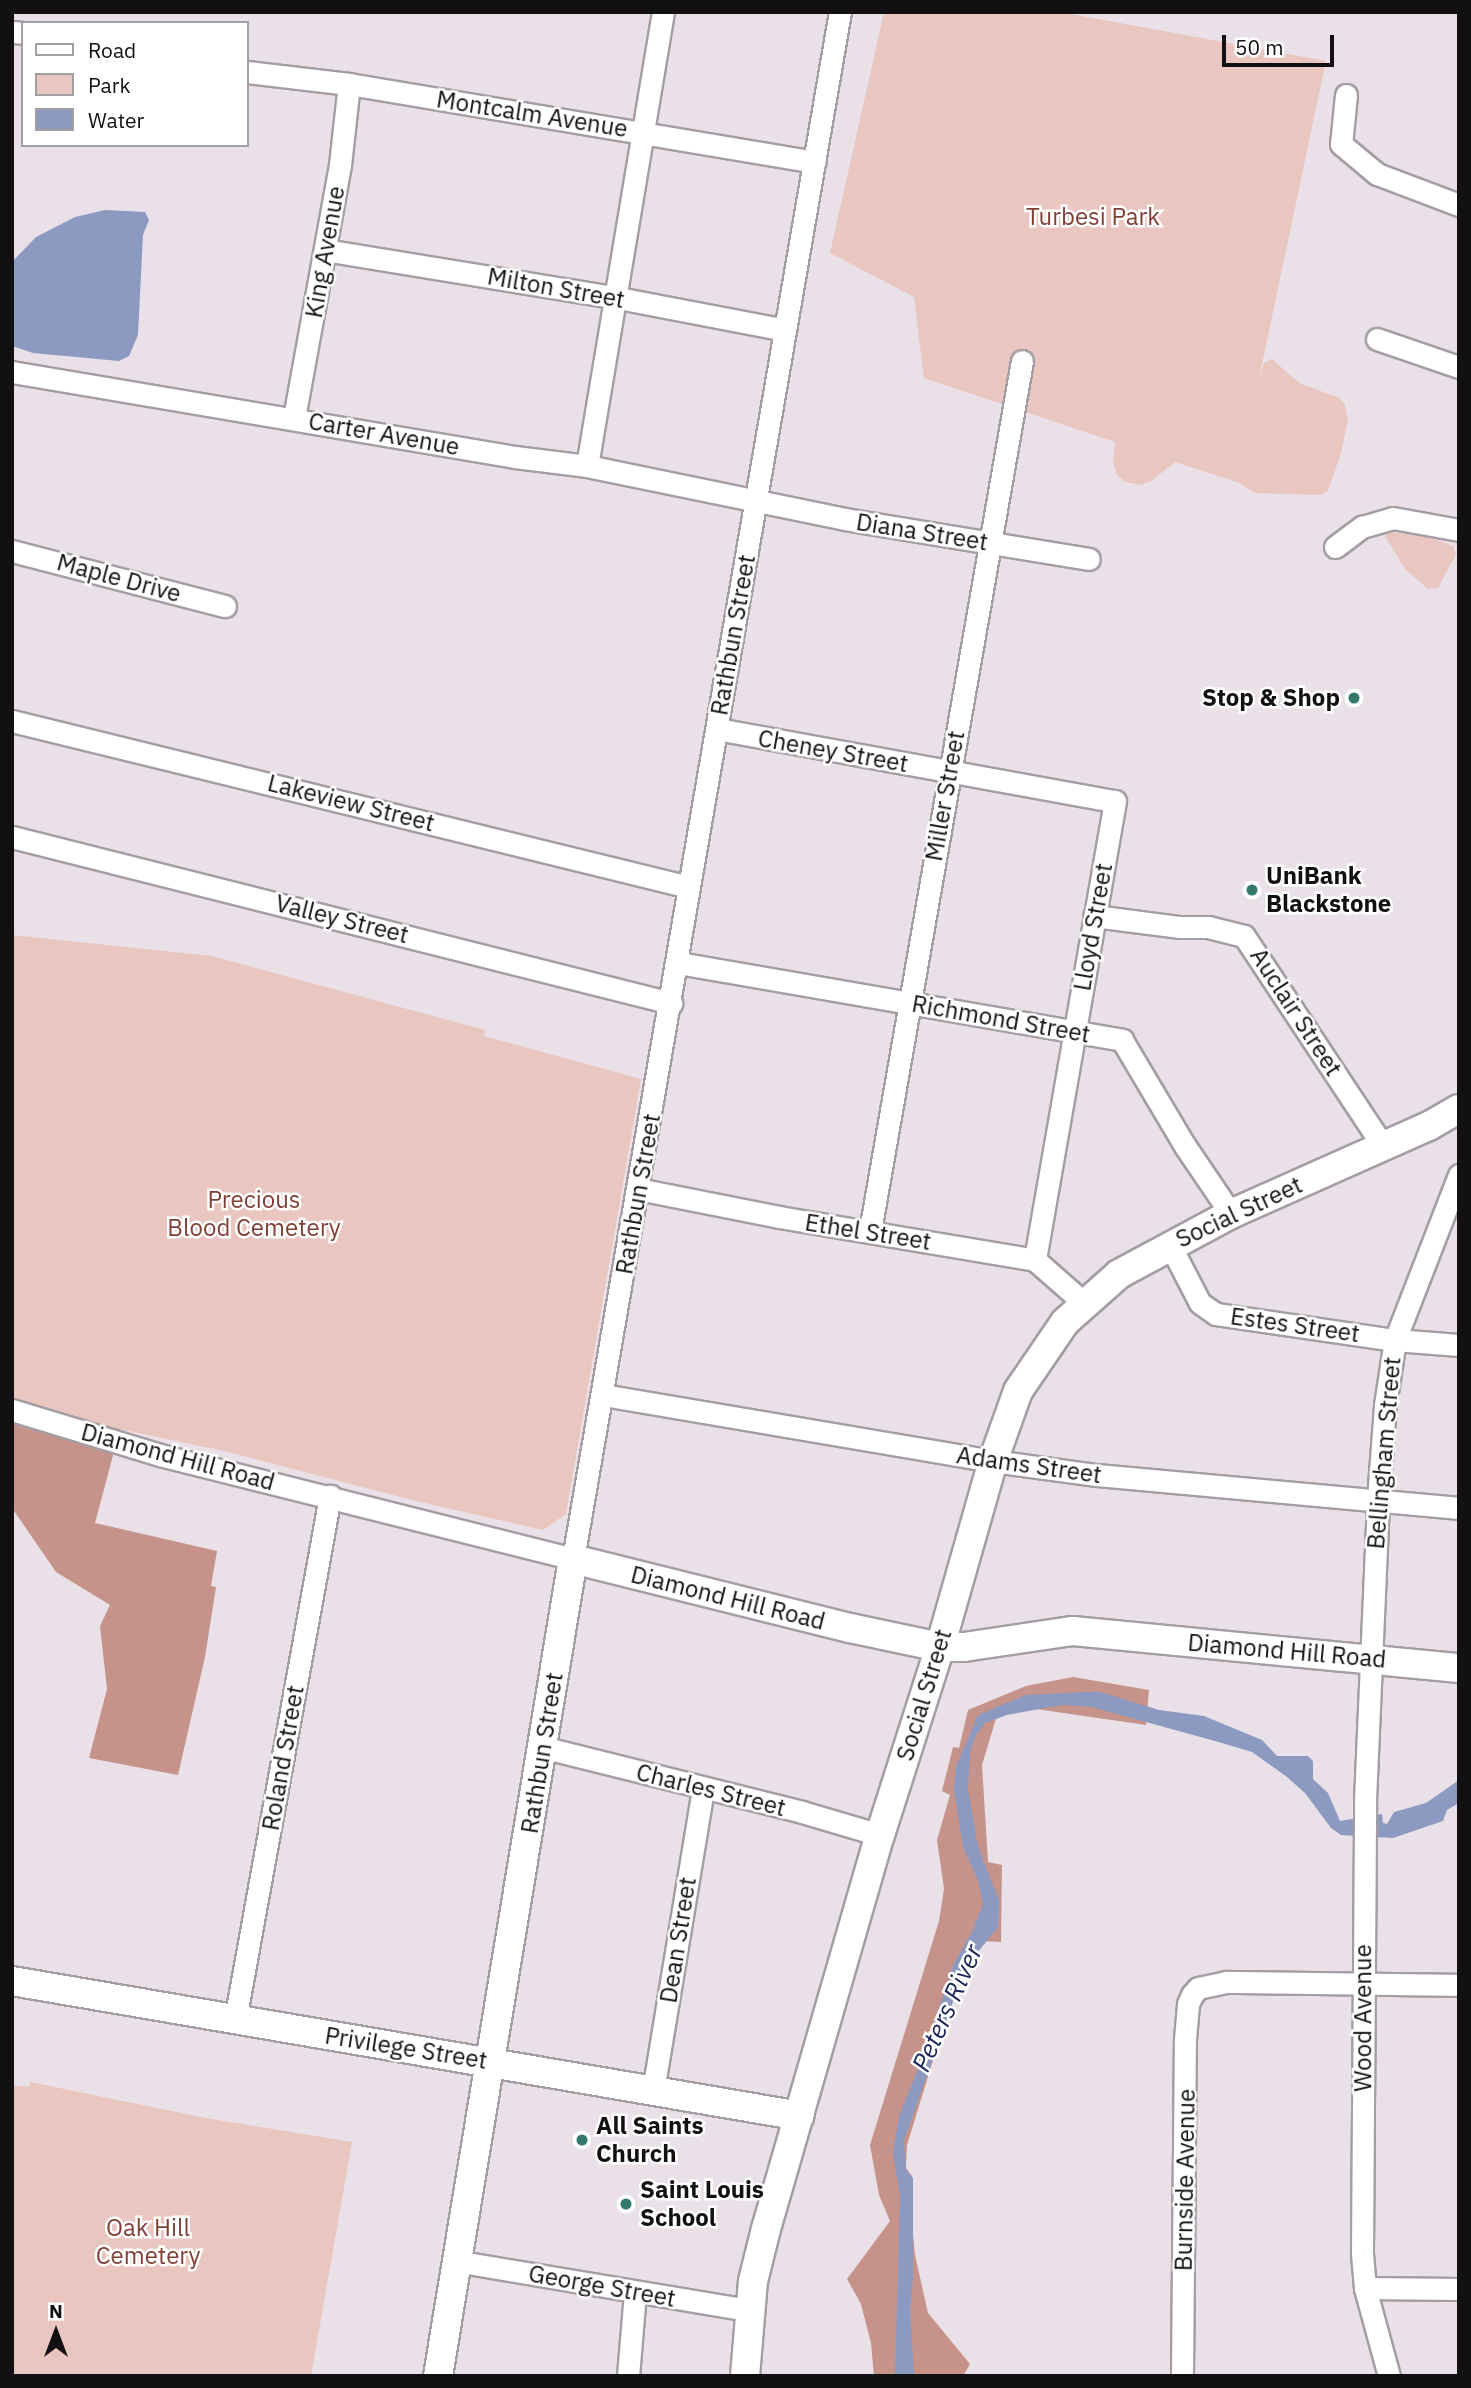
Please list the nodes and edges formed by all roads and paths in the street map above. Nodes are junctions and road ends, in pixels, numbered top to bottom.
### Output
1 (663, 12) edge
2 (840, 12) edge
3 (248, 72) edge
4 (349, 84) junction
5 (1346, 95) dead end
6 (643, 132) junction
7 (816, 162) junction
8 (1459, 205) edge
9 (325, 250) junction
10 (618, 298) junction
11 (785, 330) junction
12 (1377, 339) dead end
13 (1022, 361) dead end
14 (1459, 367) edge
15 (12, 372) edge
16 (294, 418) junction
17 (587, 466) junction
18 (755, 501) junction
19 (1459, 530) edge
20 (990, 543) junction
21 (1335, 547) dead end
22 (12, 551) edge
23 (1089, 559) dead end
24 (225, 606) dead end
25 (12, 721) edge
26 (717, 729) junction
27 (949, 771) junction
28 (1115, 801) joint
29 (12, 837) edge
30 (690, 887) junction
31 (1094, 916) junction
32 (678, 963) junction
33 (671, 1003) junction
34 (911, 1003) junction
35 (1075, 1032) junction
36 (1459, 1109) edge
37 (1384, 1146) junction
38 (1459, 1175) edge
39 (638, 1189) junction
40 (1231, 1214) junction
41 (870, 1231) junction
42 (1170, 1245) junction
43 (1035, 1260) junction
44 (1084, 1303) junction
45 (1395, 1340) junction
46 (1459, 1345) edge
47 (603, 1395) junction
48 (12, 1410) edge
49 (993, 1461) junction
50 (330, 1496) junction
51 (1378, 1499) junction
52 (1459, 1508) edge
53 (573, 1559) junction
54 (940, 1647) junction
55 (1369, 1658) junction
56 (1459, 1668) edge
57 (542, 1747) junction
58 (703, 1788) junction
59 (880, 1835) junction
60 (12, 1981) edge
61 (1459, 1985) edge
62 (1363, 1986) junction
63 (235, 2020) junction
64 (488, 2062) junction
65 (653, 2091) junction
66 (800, 2116) junction
67 (455, 2261) junction
68 (1365, 2288) junction
69 (1459, 2289) edge
70 (635, 2293) junction
71 (749, 2310) junction
72 (438, 2376) edge
73 (628, 2376) edge
74 (745, 2376) edge
75 (1182, 2376) edge
76 (1389, 2376) edge

1 - 6 street
2 - 7 street, Rathbun Street
3 - 4 street, Montcalm Avenue
4 - 6 street, Montcalm Avenue
4 - 9 street, King Avenue
5 - 8 street
6 - 7 street, Montcalm Avenue
6 - 10 street
7 - 11 street, Rathbun Street
9 - 10 street, Milton Street
9 - 16 street, King Avenue
10 - 11 street, Milton Street
10 - 17 street
11 - 18 street, Rathbun Street
12 - 14 street
13 - 20 street, Miller Street
15 - 16 street, Carter Avenue
16 - 17 street, Carter Avenue
17 - 18 street, Carter Avenue
18 - 20 street, Diana Street
18 - 26 street, Rathbun Street
19 - 21 street
20 - 23 street, Diana Street
20 - 27 street, Miller Street
22 - 24 street, Maple Drive
25 - 30 street, Lakeview Street
26 - 27 street, Cheney Street
26 - 30 street, Rathbun Street
27 - 28 street, Cheney Street
27 - 34 street, Miller Street
28 - 31 street, Lloyd Street
29 - 33 street, Valley Street
30 - 32 street, Rathbun Street
31 - 35 street, Lloyd Street
31 - 37 street, Auclair Street
32 - 33 street, Rathbun Street
32 - 34 street, Richmond Street
33 - 39 street, Rathbun Street
34 - 35 street, Richmond Street
34 - 41 street, Miller Street
35 - 40 street, Richmond Street
35 - 43 street, Lloyd Street
36 - 37 main road, Social Street
37 - 40 main road, Social Street
38 - 45 street, Bellingham Street
39 - 41 street, Ethel Street
39 - 47 street, Rathbun Street
40 - 42 main road, Social Street
41 - 43 street, Ethel Street
42 - 44 main road, Social Street
42 - 45 street, Estes Street
43 - 44 street
44 - 49 main road, Social Street
45 - 46 street, Estes Street
45 - 51 street, Bellingham Street
47 - 49 street, Adams Street
47 - 53 street, Rathbun Street
48 - 50 street, Diamond Hill Road
49 - 51 street, Adams Street
49 - 54 main road, Social Street
50 - 53 street, Diamond Hill Road
50 - 63 street, Roland Street
51 - 52 street, Adams Street
51 - 55 street, Bellingham Street
53 - 54 main road, Diamond Hill Road
53 - 57 main road, Rathbun Street
54 - 55 main road, Diamond Hill Road
54 - 59 main road, Social Street
55 - 56 main road, Diamond Hill Road
55 - 62 street, Wood Avenue
57 - 58 street, Charles Street
57 - 64 main road, Rathbun Street
58 - 59 street, Charles Street
58 - 65 street, Dean Street
59 - 66 main road, Social Street
60 - 63 main road, Privilege Street
61 - 62 street
62 - 68 street, Wood Avenue
62 - 75 street, Burnside Avenue
63 - 64 main road, Privilege Street
64 - 65 main road, Privilege Street
64 - 67 main road, Rathbun Street
65 - 66 main road, Privilege Street
66 - 71 main road, Social Street
67 - 70 street, George Street
67 - 72 main road, Rathbun Street
68 - 69 street
68 - 76 street, Wood Avenue
70 - 71 street, George Street
70 - 73 street
71 - 74 main road, Social Street

